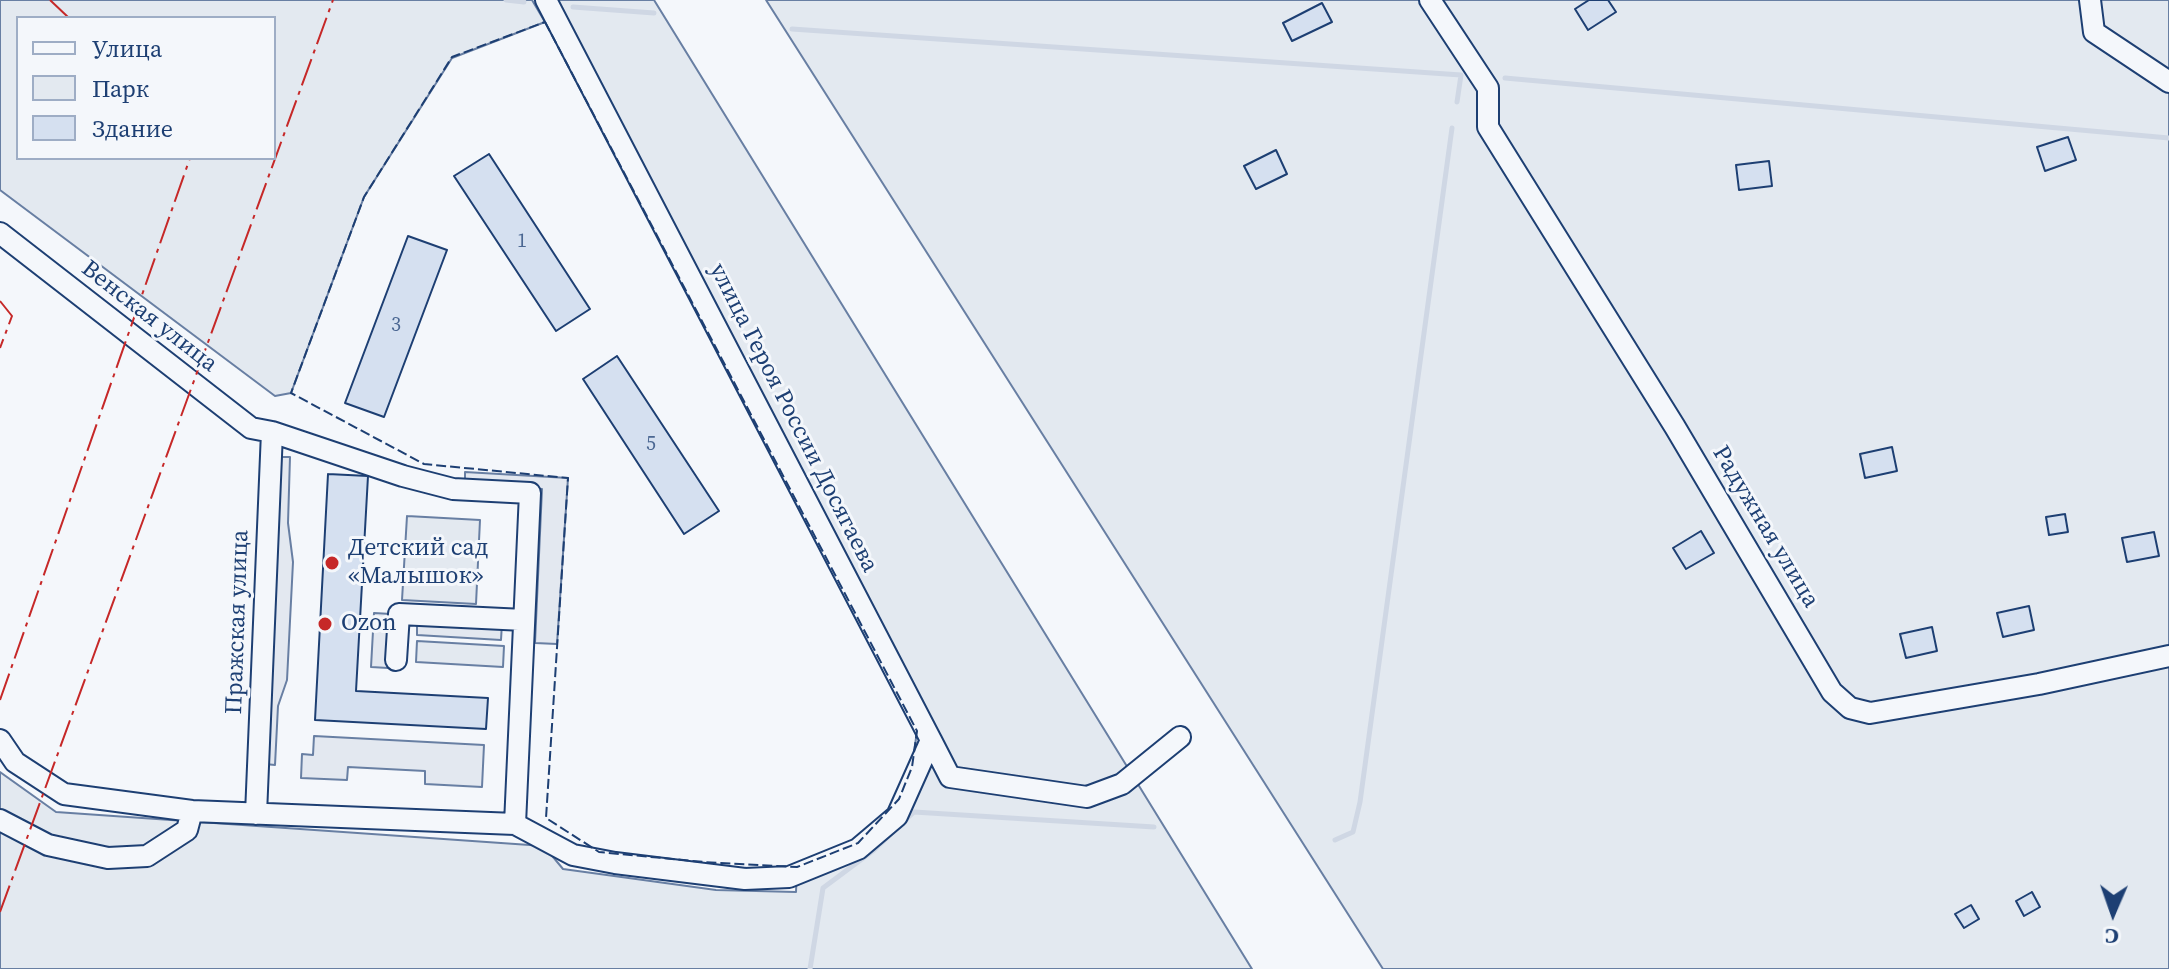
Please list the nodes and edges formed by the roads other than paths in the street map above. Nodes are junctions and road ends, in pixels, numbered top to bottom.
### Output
1 (546, 0) edge
2 (1430, 0) edge
3 (2090, 0) edge
4 (2169, 82) edge
5 (0, 233) edge
6 (272, 432) junction
7 (524, 620) junction
8 (2169, 656) edge
9 (396, 660) dead end
10 (1180, 737) dead end
11 (0, 740) edge
12 (931, 740) junction
13 (201, 812) junction
14 (256, 814) junction
15 (0, 820) edge
16 (515, 824) junction

1 - 12 street, улица Героя России Досягаева
2 - 8 street, Радужная улица
3 - 4 street
5 - 6 street, Венская улица
6 - 7 street, Венская улица
6 - 14 street, Пражская улица
7 - 9 street
7 - 16 street
10 - 12 street, улица Героя России Досягаева
11 - 13 street
12 - 16 street
13 - 14 street
13 - 15 street
14 - 16 street

